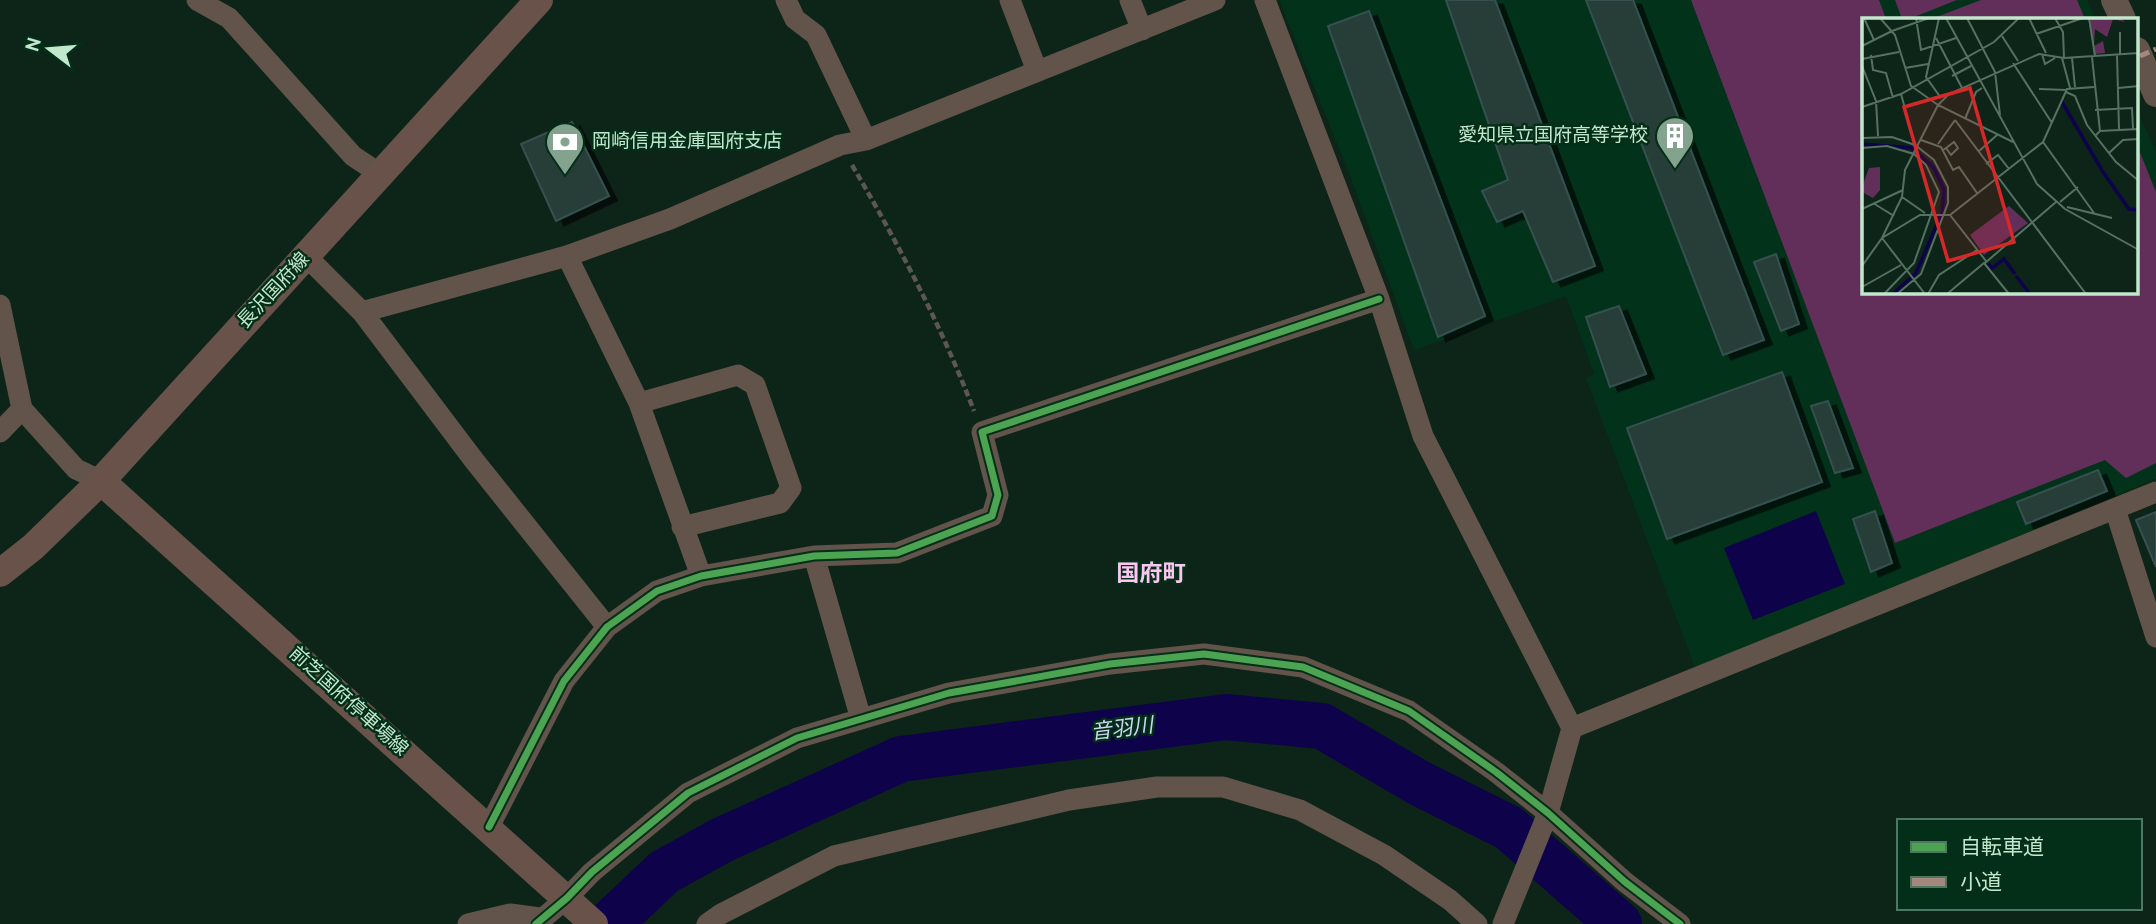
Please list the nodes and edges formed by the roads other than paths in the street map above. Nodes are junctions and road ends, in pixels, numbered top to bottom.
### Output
1 (197, 0) edge
2 (539, 0) edge
3 (786, 0) edge
4 (1010, 0) edge
5 (1130, 0) edge
6 (1215, 0) edge
7 (1265, 0) edge
8 (2114, 0) edge
9 (2123, 18) edge
10 (1142, 30) junction
11 (2138, 52) edge
12 (1037, 71) junction
13 (2156, 94) edge
14 (866, 140) junction
15 (380, 174) junction
16 (306, 256) junction
17 (567, 256) junction
18 (1379, 299) junction
19 (0, 305) edge
20 (362, 312) junction
21 (639, 403) junction
22 (22, 409) junction
23 (0, 432) edge
24 (101, 481) junction
25 (2156, 492) edge
26 (2115, 509) junction
27 (682, 527) junction
28 (814, 556) junction
29 (0, 573) edge
30 (701, 576) junction
31 (607, 627) junction
32 (2156, 637) edge
33 (861, 719) junction
34 (1572, 728) junction
35 (1545, 820) junction
36 (489, 827) junction
37 (568, 898) junction
38 (538, 921) edge
39 (468, 924) edge
40 (594, 924) edge
41 (707, 924) edge
42 (1477, 924) edge
43 (1503, 924) edge
44 (1680, 924) edge

1 - 15 street
2 - 15 main road, 長沢国府線
3 - 14 street
4 - 12 street
5 - 10 street
6 - 10 street
7 - 18 street
8 - 9 street
10 - 12 street
11 - 13 street
12 - 14 street
14 - 17 street
15 - 16 main road, 長沢国府線
16 - 20 street
16 - 24 main road, 長沢国府線
17 - 20 street
17 - 21 street
18 - 28 street
18 - 34 street
19 - 22 street
20 - 31 street
21 - 27 street
21 - 27 street
22 - 23 street
22 - 24 street
24 - 29 main road, 長沢国府線
24 - 36 main road, 前芝国府停車場線
25 - 26 street
26 - 32 street
26 - 34 street
27 - 30 street
28 - 30 street
28 - 33 street
30 - 31 street
31 - 36 street
33 - 35 street
33 - 37 street
34 - 35 street
35 - 43 street
35 - 44 street
36 - 37 main road, 前芝国府停車場線
37 - 38 street
37 - 40 main road, 前芝国府停車場線
38 - 39 street
41 - 42 street

